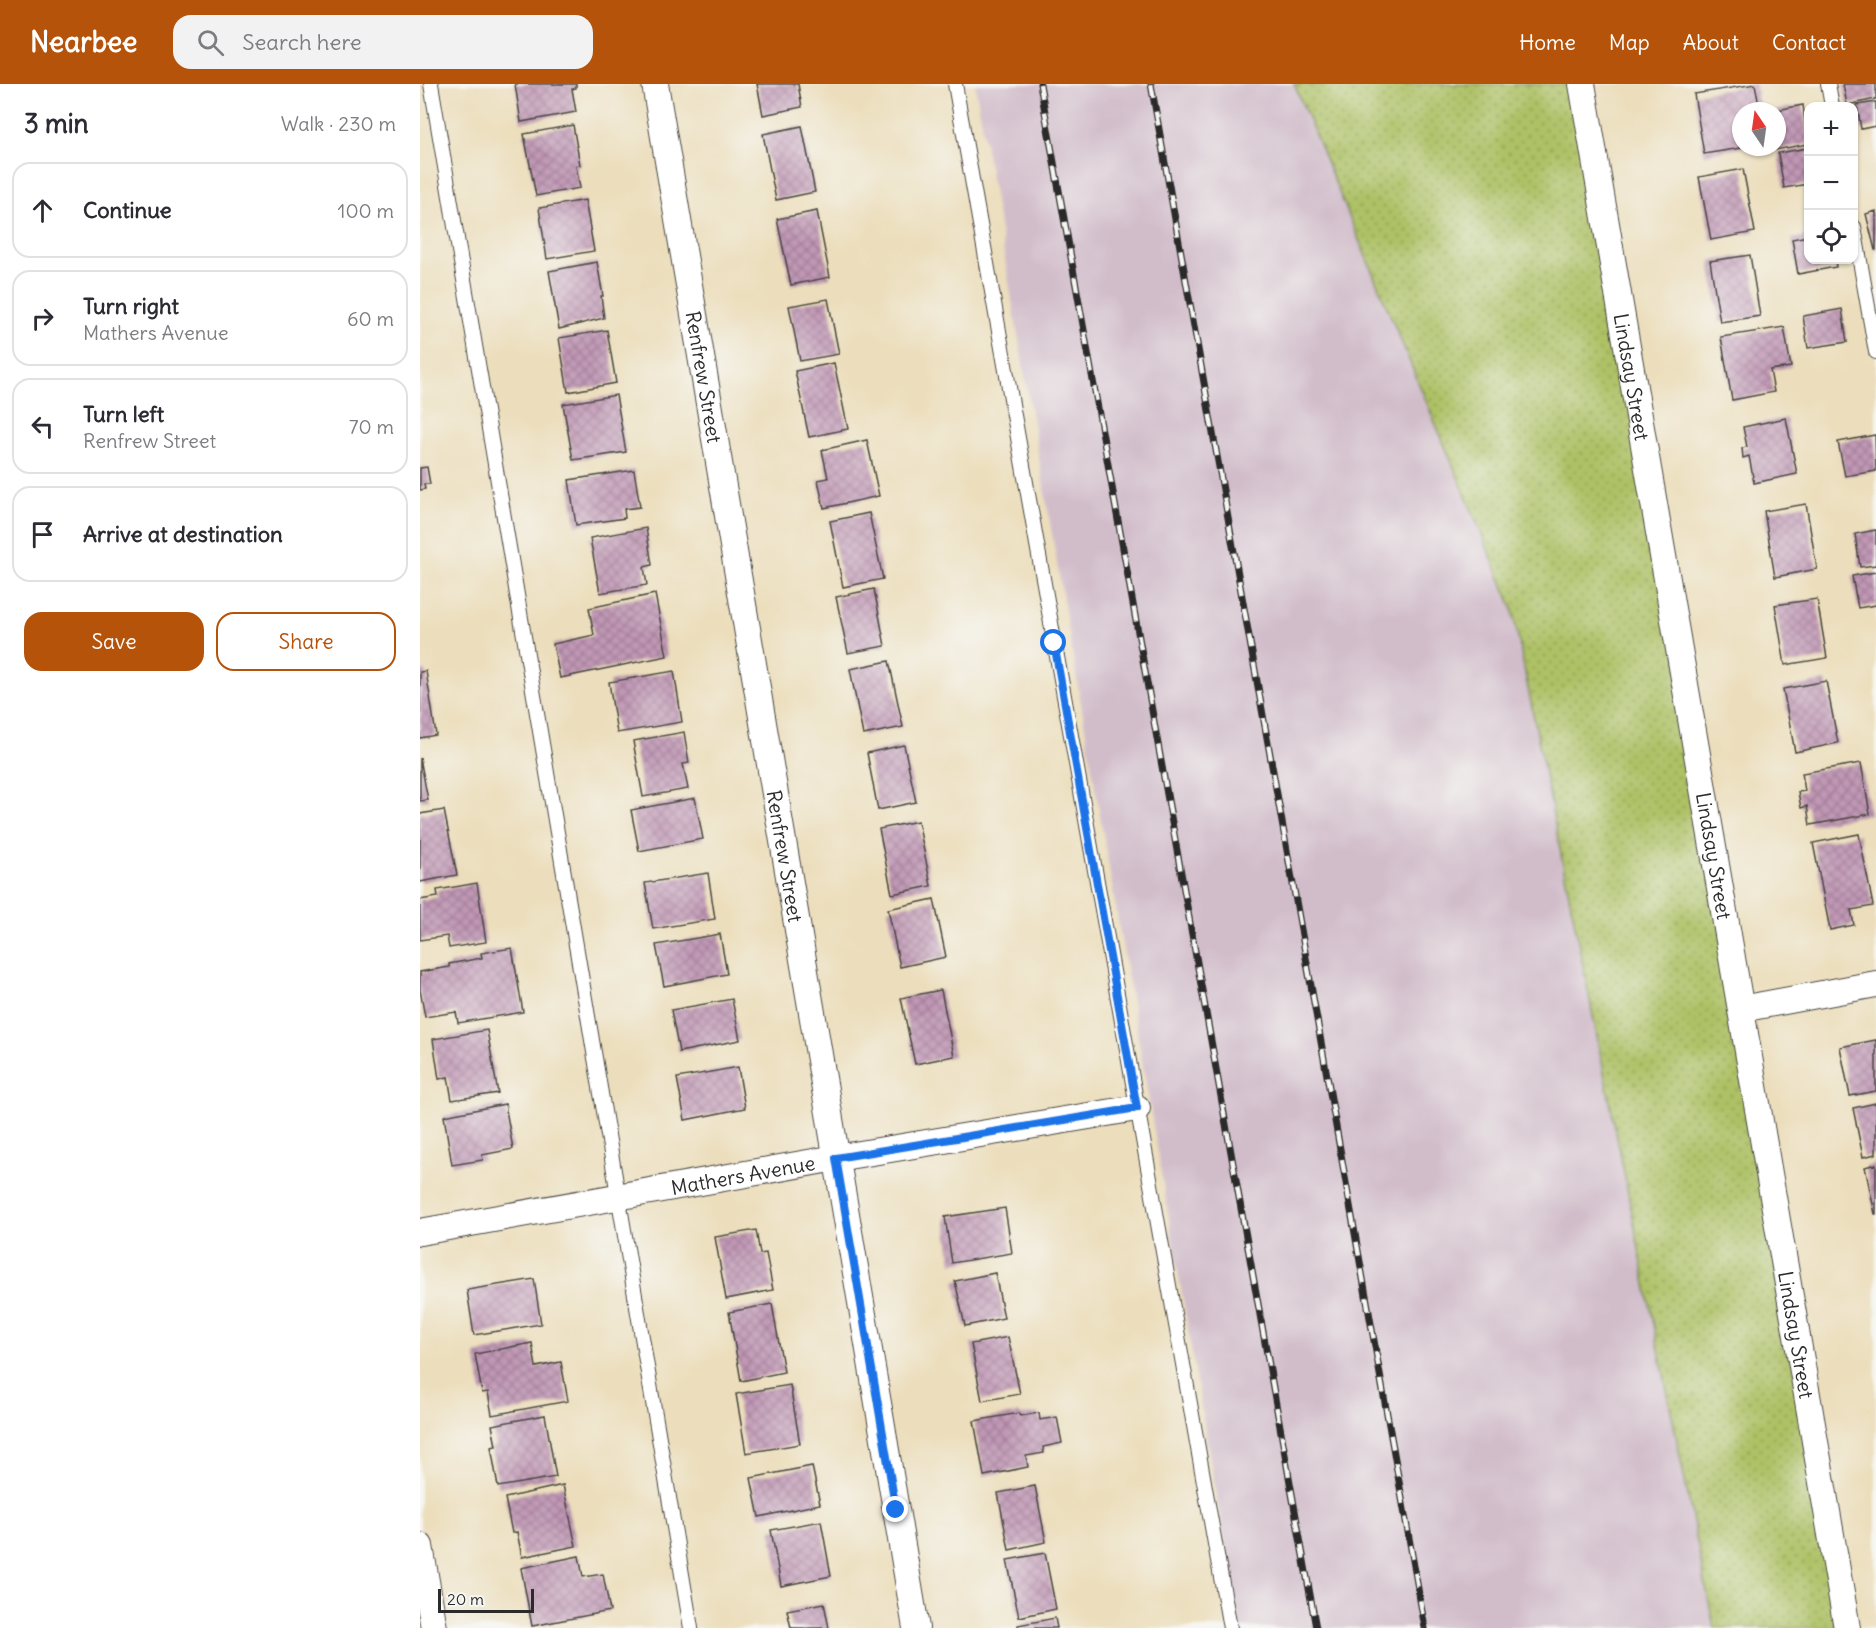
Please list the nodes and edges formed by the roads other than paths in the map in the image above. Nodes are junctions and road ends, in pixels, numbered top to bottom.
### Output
1 (431, 84) edge
2 (655, 84) edge
3 (955, 84) edge
4 (1582, 84) edge
5 (1828, 84) edge
6 (1831, 102) edge
7 (1858, 250) edge
8 (1876, 352) edge
9 (1876, 984) edge
10 (1741, 1009) junction
11 (1137, 1108) junction
12 (836, 1158) junction
13 (618, 1196) junction
14 (420, 1232) edge
15 (420, 1546) edge
16 (434, 1628) edge
17 (691, 1628) edge
18 (916, 1628) edge
19 (1230, 1628) edge
20 (1847, 1628) edge

1 - 13 lane
2 - 12 street, Renfrew Street
3 - 11 lane
4 - 10 street, Lindsay Street
5 - 6 lane
7 - 8 lane
9 - 10 street
10 - 20 street, Lindsay Street
11 - 12 street, Mathers Avenue
11 - 19 lane
12 - 13 street, Mathers Avenue
12 - 18 street, Renfrew Street
13 - 14 street, Mathers Avenue
13 - 17 lane
15 - 16 street

